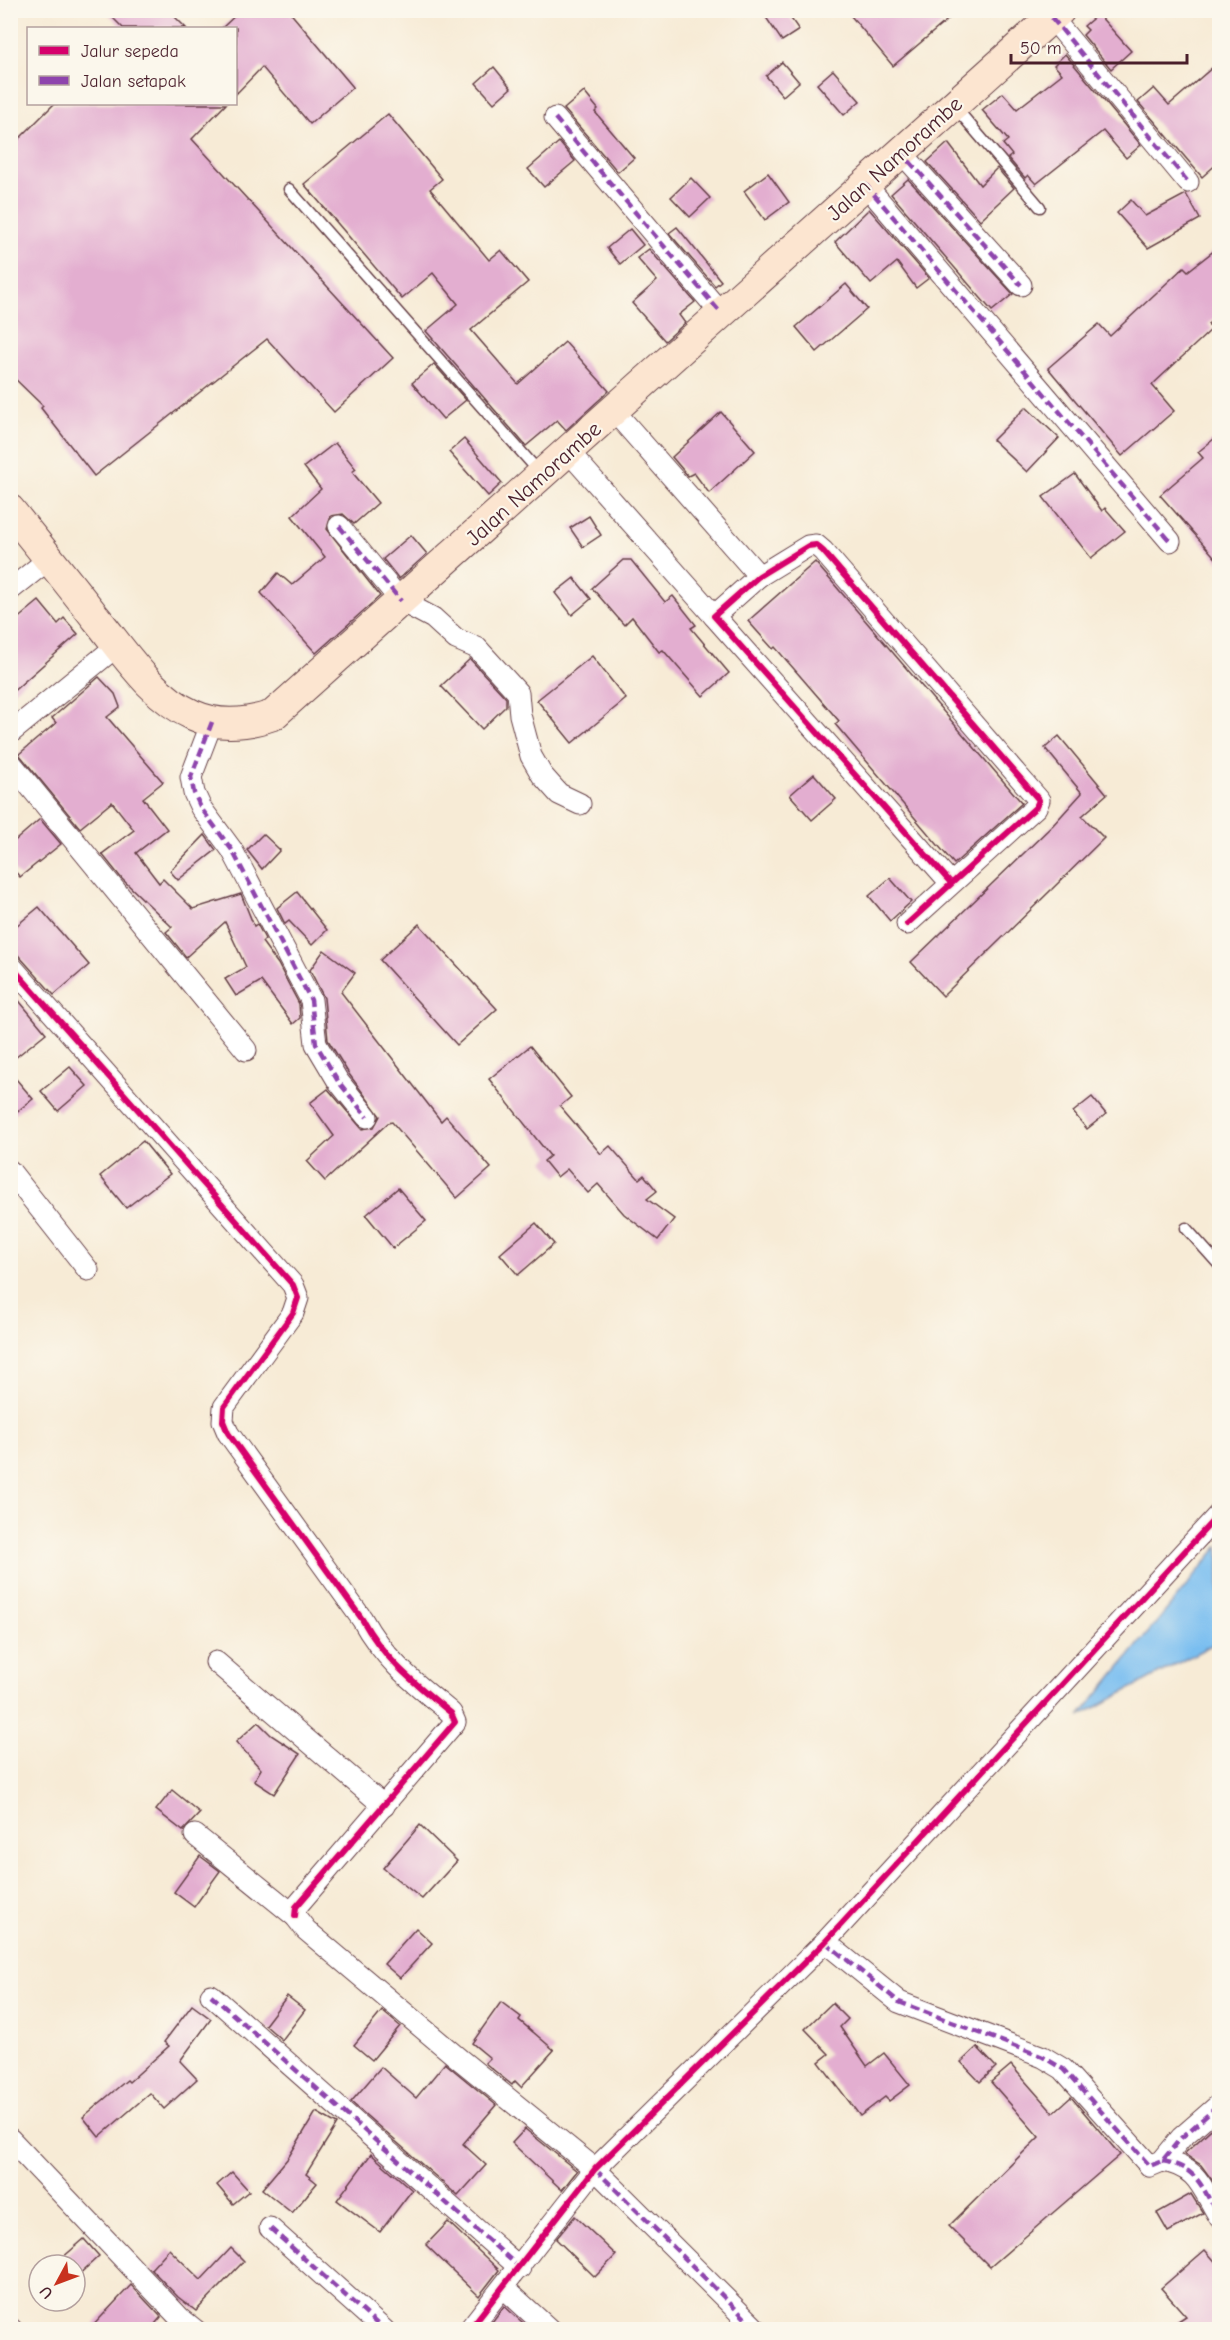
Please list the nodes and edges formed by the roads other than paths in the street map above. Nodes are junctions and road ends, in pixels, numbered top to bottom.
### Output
1 (1056, 14) edge
2 (953, 105) junction
3 (555, 118) dead end
4 (900, 152) junction
5 (1188, 182) dead end
6 (865, 184) junction
7 (289, 189) dead end
8 (1040, 207) dead end
9 (1021, 285) dead end
10 (720, 312) junction
11 (614, 411) junction
12 (568, 451) junction
13 (542, 475) junction
14 (10, 510) edge
15 (339, 526) dead end
16 (1170, 541) dead end
17 (49, 559) junction
18 (759, 576) junction
19 (10, 590) edge
20 (401, 601) junction
21 (714, 616) junction
22 (118, 645) junction
23 (212, 722) junction
24 (10, 733) edge
25 (10, 762) edge
26 (580, 804) dead end
27 (951, 883) junction
28 (907, 924) dead end
29 (10, 965) edge
30 (246, 1050) dead end
31 (367, 1117) dead end
32 (10, 1171) edge
33 (1186, 1228) dead end
34 (1220, 1266) edge
35 (88, 1270) dead end
36 (1220, 1513) edge
37 (216, 1662) dead end
38 (384, 1806) junction
39 (195, 1835) dead end
40 (295, 1916) junction
41 (825, 1942) junction
42 (211, 1995) dead end
43 (1220, 2104) edge
44 (10, 2139) edge
45 (1162, 2161) junction
46 (595, 2169) junction
47 (1220, 2218) edge
48 (270, 2228) dead end
49 (520, 2268) junction
50 (504, 2288) junction
51 (195, 2330) edge
52 (384, 2330) edge
53 (469, 2330) edge
54 (550, 2330) edge
55 (757, 2330) edge

1 - 2 main road, Jalan Namorambe
1 - 5 street
2 - 4 main road, Jalan Namorambe
2 - 8 lane
3 - 10 street
4 - 6 main road, Jalan Namorambe
4 - 9 street
6 - 10 main road, Jalan Namorambe
6 - 16 street
7 - 13 lane
10 - 11 main road, Jalan Namorambe
11 - 12 main road, Jalan Namorambe
11 - 18 street
12 - 13 main road, Jalan Namorambe
12 - 21 street
13 - 20 main road, Jalan Namorambe
14 - 17 main road, Jalan Namorambe
15 - 20 street
17 - 19 street
17 - 22 main road, Jalan Namorambe
18 - 21 street
18 - 27 street
20 - 23 main road, Jalan Namorambe
20 - 26 street
21 - 27 street
22 - 23 main road, Jalan Namorambe
22 - 24 street
23 - 31 street
25 - 30 street
27 - 28 street
29 - 38 street
32 - 35 street
33 - 34 lane
36 - 41 street
37 - 38 street
38 - 40 street
39 - 40 street
40 - 46 street
41 - 45 street
41 - 46 street
42 - 49 street
43 - 45 street
44 - 51 street
45 - 47 street
46 - 49 street
46 - 55 street
48 - 52 street
49 - 50 street
50 - 53 street
50 - 54 street

